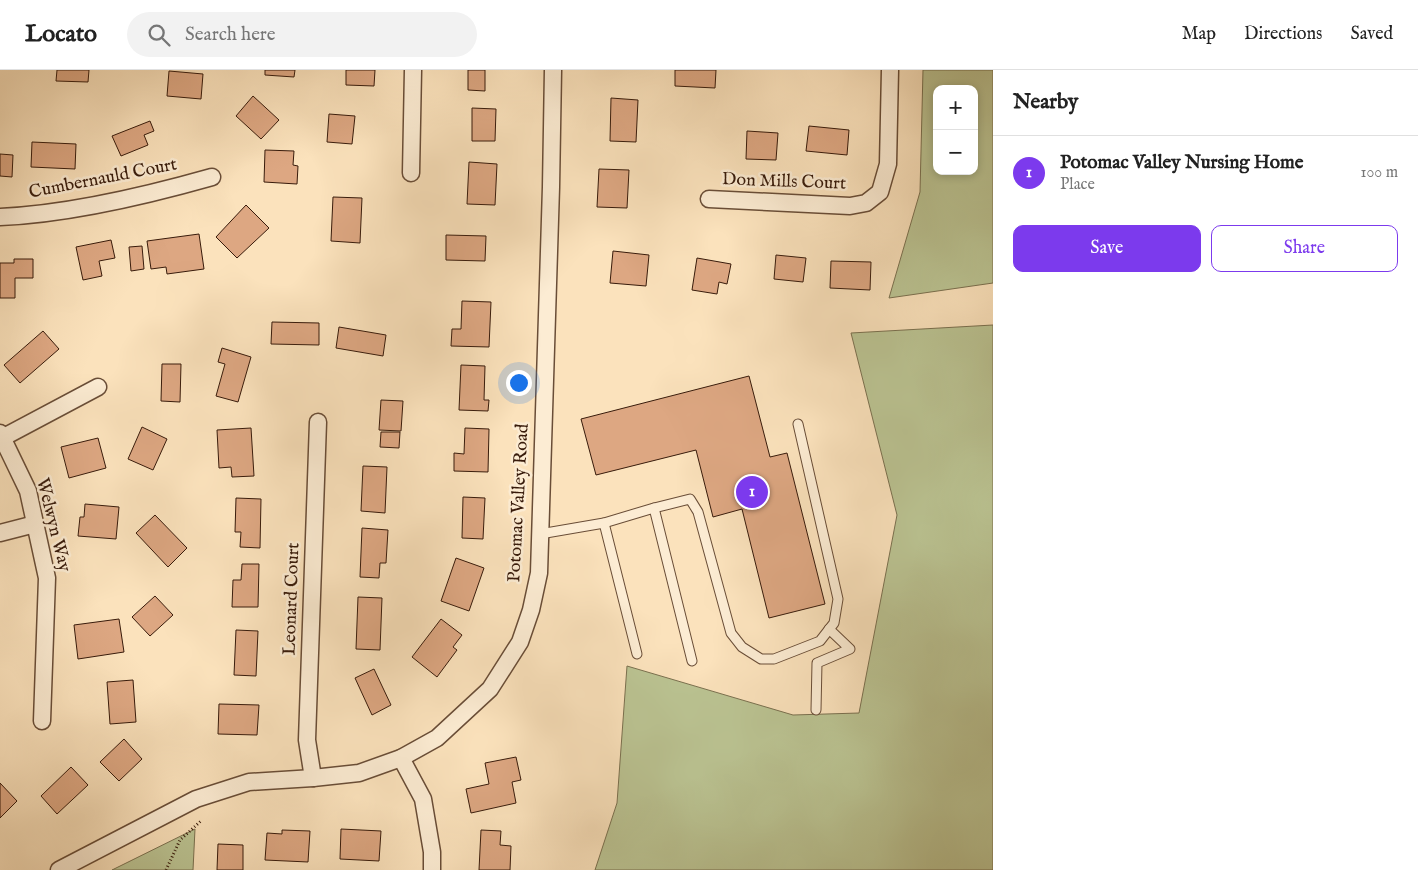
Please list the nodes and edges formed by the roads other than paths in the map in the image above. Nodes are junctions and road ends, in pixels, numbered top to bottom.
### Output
1 (413, 70) edge
2 (554, 70) edge
3 (890, 70) edge
4 (411, 172) dead end
5 (212, 177) dead end
6 (709, 199) dead end
7 (0, 217) edge
8 (98, 387) dead end
9 (318, 422) dead end
10 (798, 424) dead end
11 (1, 435) edge
12 (654, 508) junction
13 (604, 523) junction
14 (35, 524) junction
15 (0, 533) edge
16 (540, 534) junction
17 (829, 629) junction
18 (638, 654) dead end
19 (692, 661) dead end
20 (816, 710) dead end
21 (42, 721) dead end
22 (401, 758) junction
23 (313, 778) junction
24 (59, 870) edge
25 (432, 870) edge

1 - 4 street
2 - 16 street, Potomac Valley Road
3 - 6 street, Don Mills Court
5 - 7 street, Cumbernauld Court
8 - 11 street
9 - 23 street, Leonard Court
10 - 17 lane
11 - 14 street, Welwyn Way
12 - 13 lane
12 - 17 lane
12 - 19 lane
13 - 16 lane
13 - 18 lane
14 - 15 street
14 - 21 street, Welwyn Way
16 - 22 street, Potomac Valley Road
17 - 20 lane
22 - 23 street, Potomac Valley Road
22 - 25 street
23 - 24 street, Potomac Valley Road

